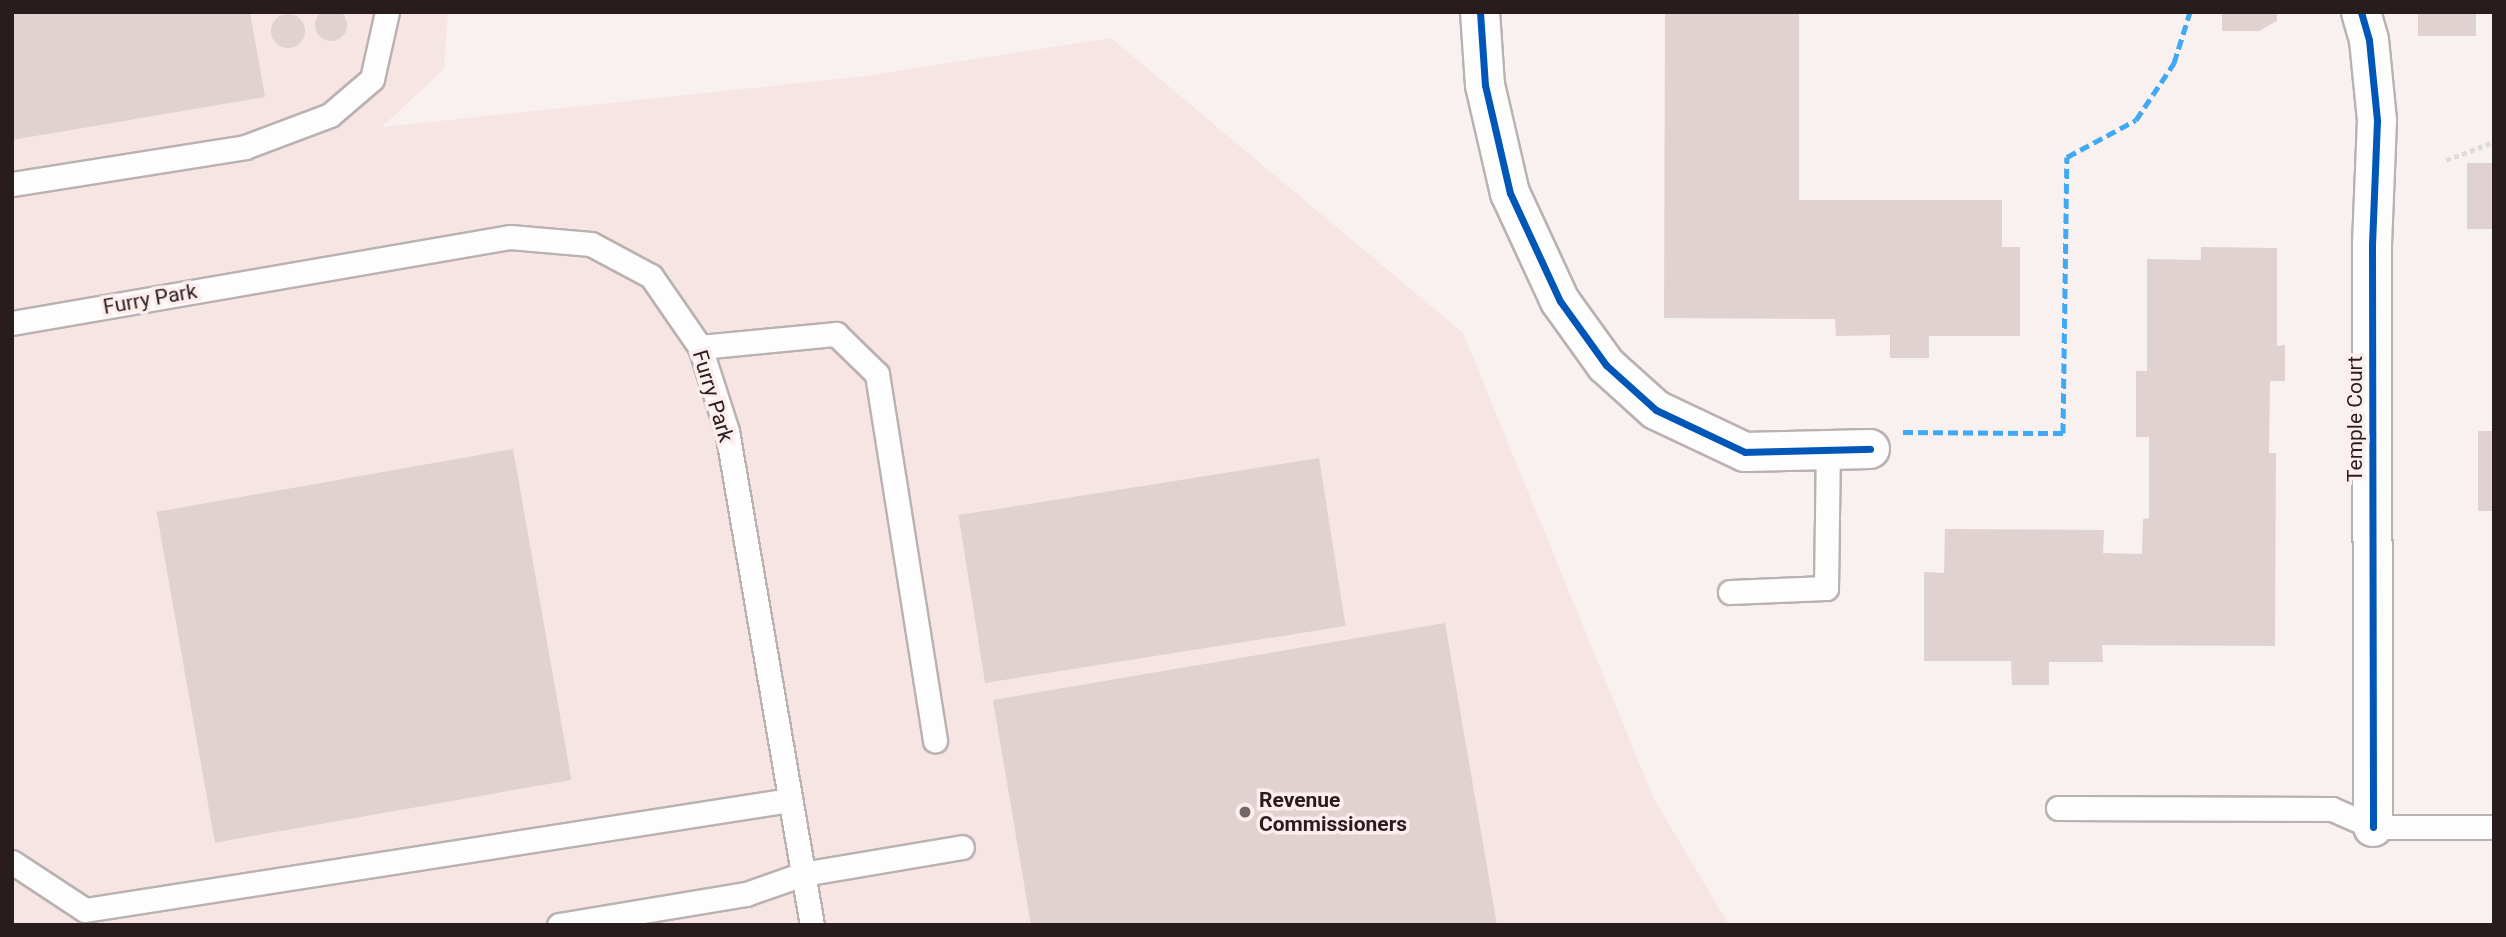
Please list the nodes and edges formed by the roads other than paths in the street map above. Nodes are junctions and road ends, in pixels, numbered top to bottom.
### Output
1 (387, 12) edge
2 (1480, 12) edge
3 (2361, 12) edge
4 (12, 184) edge
5 (12, 323) edge
6 (700, 347) junction
7 (1870, 449) dead end
8 (1828, 450) junction
9 (1730, 592) dead end
10 (935, 740) dead end
11 (790, 800) junction
12 (2058, 807) dead end
13 (2373, 827) junction
14 (2494, 827) edge
15 (962, 847) dead end
16 (12, 862) edge
17 (803, 873) junction
18 (559, 925) edge
19 (812, 925) edge

1 - 4 lane
2 - 8 street
3 - 13 street, Temple Court
5 - 6 lane, Furry Park
6 - 10 lane
6 - 11 lane, Furry Park
7 - 8 street
8 - 9 lane
11 - 16 lane
11 - 17 lane, Furry Park
12 - 13 lane
13 - 14 lane
15 - 17 lane
17 - 18 lane
17 - 19 lane, Furry Park

